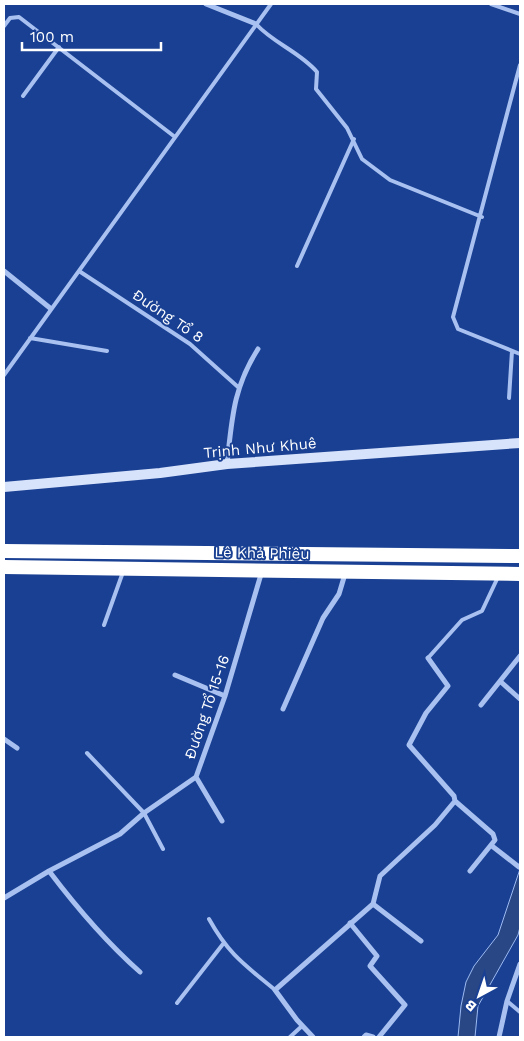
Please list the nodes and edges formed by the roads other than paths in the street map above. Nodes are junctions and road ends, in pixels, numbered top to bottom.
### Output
1 (206, 4) edge
2 (271, 4) edge
3 (494, 4) edge
4 (520, 14) edge
5 (256, 24) junction
6 (4, 26) edge
7 (59, 47) junction
8 (520, 65) edge
9 (23, 96) dead end
10 (175, 137) junction
11 (354, 139) junction
12 (482, 217) junction
13 (297, 266) dead end
14 (4, 271) edge
15 (79, 271) junction
16 (50, 308) junction
17 (30, 338) junction
18 (258, 349) dead end
19 (107, 351) dead end
20 (512, 351) junction
21 (520, 354) edge
22 (4, 374) edge
23 (238, 387) junction
24 (509, 398) dead end
25 (520, 443) edge
26 (227, 464) junction
27 (4, 487) edge
28 (4, 552) edge
29 (520, 556) edge
30 (4, 567) edge
31 (124, 567) junction
32 (263, 569) junction
33 (345, 572) junction
34 (520, 574) edge
35 (499, 575) junction
36 (104, 626) dead end
37 (520, 656) edge
38 (428, 658) joint
39 (175, 675) dead end
40 (500, 682) junction
41 (225, 696) junction
42 (520, 699) edge
43 (481, 705) dead end
44 (283, 709) dead end
45 (4, 739) edge
46 (17, 748) dead end
47 (87, 753) dead end
48 (196, 777) junction
49 (455, 801) junction
50 (144, 814) junction
51 (222, 821) dead end
52 (492, 846) junction
53 (163, 850) dead end
54 (519, 867) dead end
55 (49, 871) junction
56 (470, 871) dead end
57 (4, 898) edge
58 (373, 904) junction
59 (209, 919) dead end
60 (350, 923) junction
61 (421, 941) dead end
62 (223, 944) junction
63 (520, 964) edge
64 (140, 972) dead end
65 (275, 990) junction
66 (507, 1001) junction
67 (177, 1003) dead end
68 (520, 1012) edge
69 (302, 1026) junction
70 (290, 1037) edge
71 (313, 1037) edge
72 (364, 1037) edge
73 (373, 1037) edge
74 (379, 1037) edge
75 (499, 1037) edge

1 - 5 street
2 - 5 lane
3 - 4 lane
5 - 10 lane
5 - 11 lane
6 - 7 lane
7 - 9 lane
7 - 10 lane
8 - 12 lane
10 - 15 lane
11 - 12 lane
11 - 13 lane
12 - 20 lane
14 - 16 street
15 - 16 lane
15 - 23 lane, Đường Tổ 8
16 - 17 lane
17 - 19 lane
17 - 22 lane
18 - 23 street
20 - 21 lane
20 - 24 lane
23 - 26 street
25 - 26 street, Trịnh Như Khuê
26 - 27 street, Trịnh Như Khuê
28 - 29 highway, Lê Khả Phiêu
30 - 31 highway, Lê Khả Phiêu
31 - 32 highway, Lê Khả Phiêu
31 - 36 lane
32 - 33 highway, Lê Khả Phiêu
32 - 41 street, Đường Tổ 15-16
33 - 35 highway, Lê Khả Phiêu
33 - 44 street
34 - 35 highway, Lê Khả Phiêu
35 - 38 lane
37 - 40 street
38 - 49 street
39 - 41 street
40 - 42 street
40 - 43 street
41 - 48 street, Đường Tổ 15-16
45 - 46 street
47 - 50 lane
48 - 50 street, Đường Tổ 15-16
48 - 51 street
49 - 52 street
49 - 58 street
50 - 53 lane
50 - 55 street, Đường Tổ 15-16
52 - 54 street
52 - 56 street
55 - 57 street, Đường Tổ 15-16
55 - 64 street
58 - 60 street
58 - 61 street
59 - 62 lane
60 - 65 street
60 - 74 street
62 - 65 lane
62 - 67 lane
63 - 66 street
65 - 69 street
66 - 68 lane
66 - 75 street
69 - 70 lane
69 - 71 street
72 - 73 street

